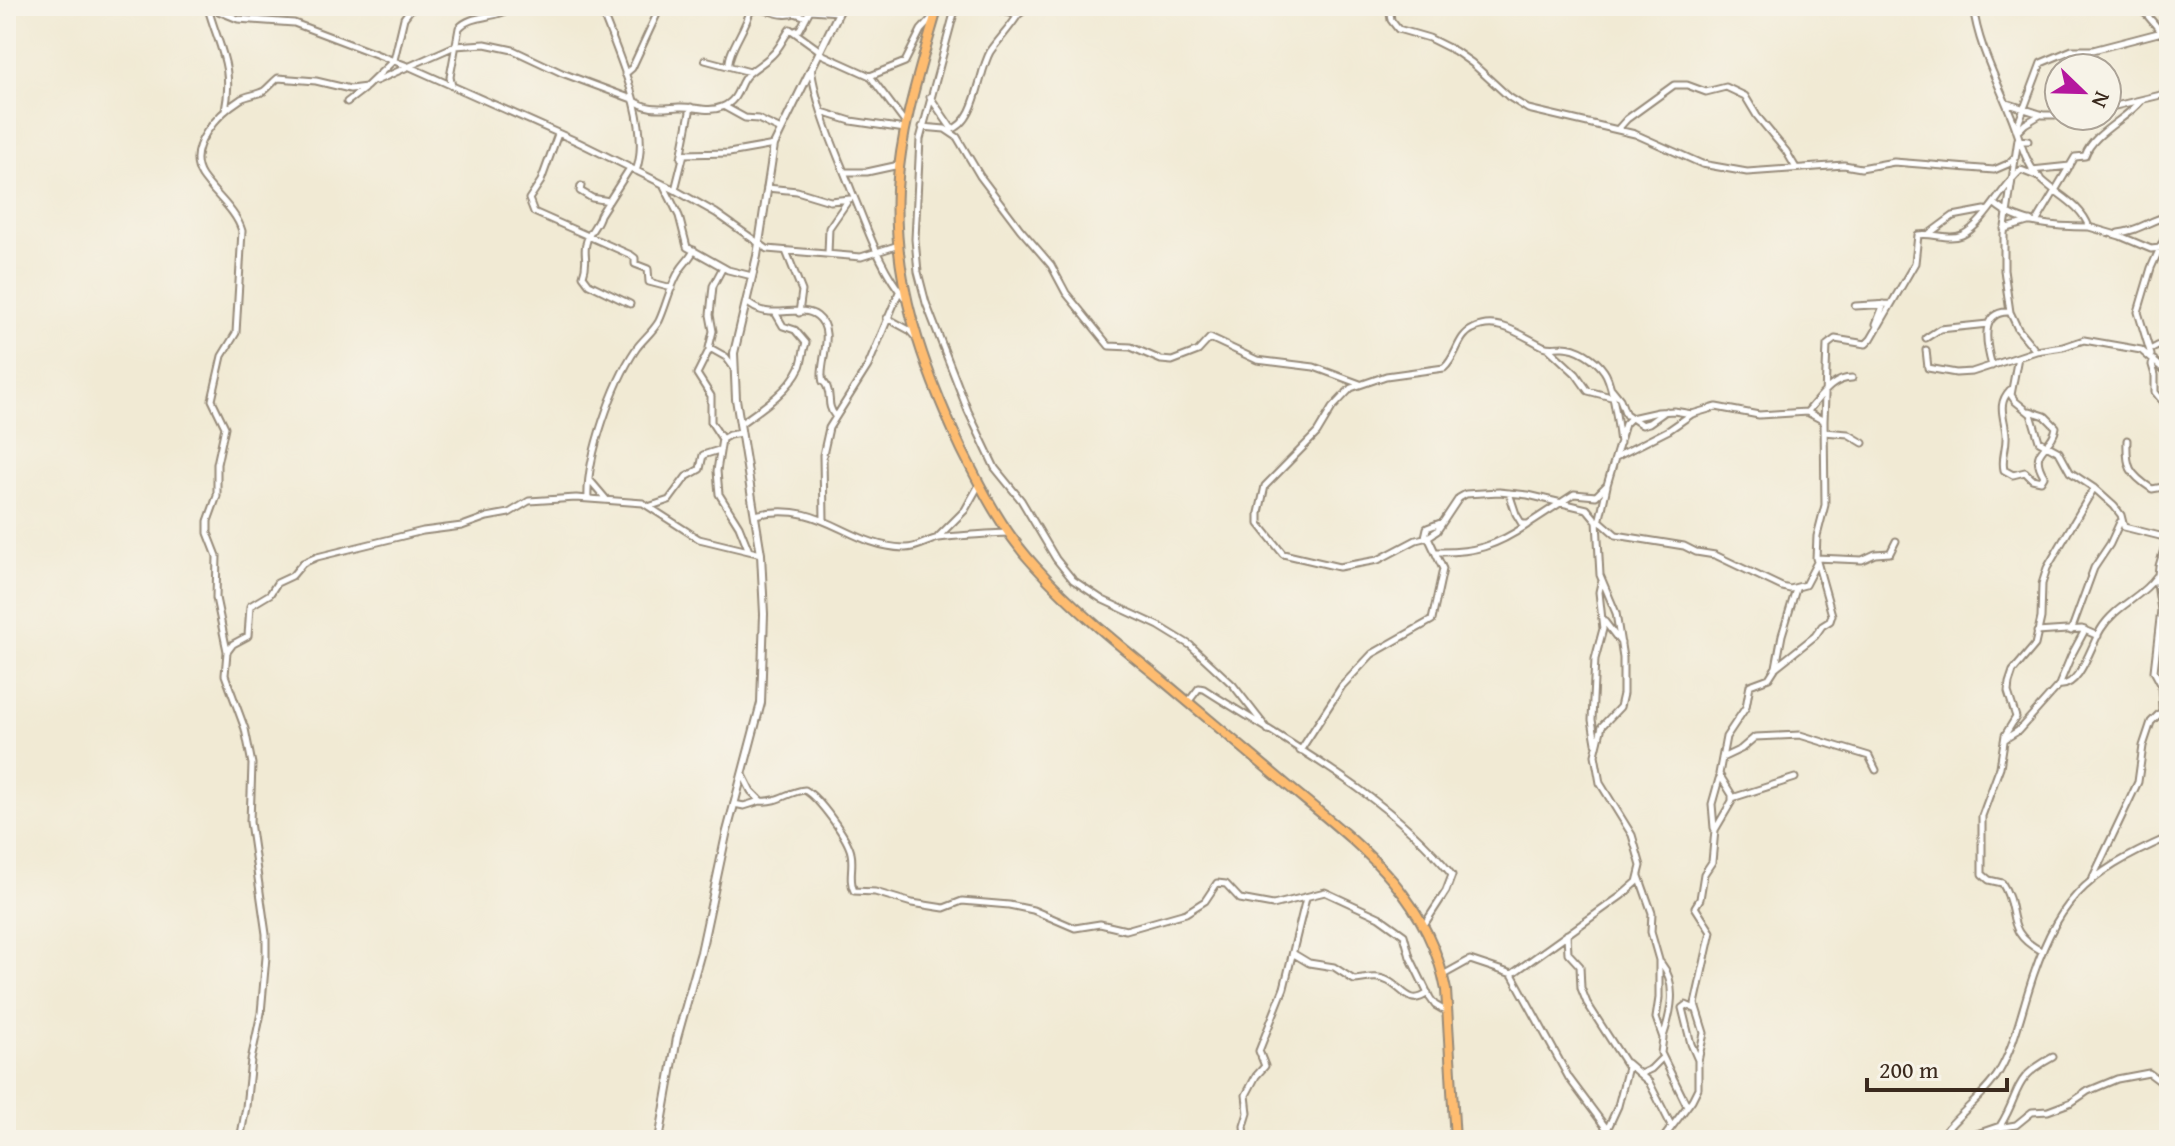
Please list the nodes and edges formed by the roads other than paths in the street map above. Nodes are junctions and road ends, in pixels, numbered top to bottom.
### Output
1 (413, 6) edge
2 (513, 6) edge
3 (600, 6) edge
4 (648, 6) edge
5 (956, 6) edge
6 (982, 6) edge
7 (1030, 6) edge
8 (1389, 6) edge
9 (1973, 6) edge
10 (2135, 6) edge
11 (207, 7) edge
12 (840, 9) edge
13 (936, 15) edge
14 (1018, 15) junction
15 (806, 17) junction
16 (952, 18) junction
17 (795, 31) junction
18 (2162, 32) junction
19 (2169, 41) edge
20 (455, 46) junction
21 (819, 51) junction
22 (394, 60) junction
23 (705, 60) dead end
24 (729, 66) junction
25 (410, 67) junction
26 (811, 67) junction
27 (751, 72) junction
28 (625, 74) junction
29 (870, 76) junction
30 (366, 87) junction
31 (453, 87) junction
32 (2169, 93) edge
33 (930, 97) junction
34 (632, 99) junction
35 (2141, 101) junction
36 (347, 102) dead end
37 (2006, 103) junction
38 (2123, 105) edge
39 (691, 107) junction
40 (724, 107) junction
41 (2025, 110) junction
42 (821, 111) junction
43 (224, 112) junction
44 (2041, 115) joint
45 (906, 126) junction
46 (922, 127) junction
47 (781, 130) junction
48 (951, 130) junction
49 (1617, 130) junction
50 (558, 134) junction
51 (2018, 135) junction
52 (2028, 141) dead end
53 (774, 145) junction
54 (681, 158) junction
55 (2011, 164) junction
56 (900, 165) junction
57 (2070, 166) junction
58 (1796, 168) junction
59 (633, 169) junction
60 (2025, 169) junction
61 (2034, 170) junction
62 (844, 172) junction
63 (2041, 178) junction
64 (2011, 180) junction
65 (663, 183) junction
66 (581, 186) dead end
67 (767, 188) junction
68 (675, 190) junction
69 (2054, 190) junction
70 (852, 199) junction
71 (609, 201) junction
72 (1995, 204) junction
73 (1986, 210) junction
74 (2008, 214) junction
75 (2169, 216) edge
76 (2036, 220) junction
77 (2089, 227) junction
78 (2169, 228) edge
79 (2004, 229) junction
80 (2112, 233) junction
81 (1926, 234) junction
82 (588, 238) junction
83 (760, 243) junction
84 (899, 245) junction
85 (2169, 247) edge
86 (694, 250) junction
87 (2159, 250) junction
88 (786, 251) junction
89 (878, 253) junction
90 (828, 254) junction
91 (723, 267) junction
92 (752, 276) junction
93 (672, 288) junction
94 (899, 292) junction
95 (906, 300) junction
96 (746, 301) junction
97 (630, 304) dead end
98 (1887, 304) junction
99 (1855, 306) dead end
100 (2010, 312) junction
101 (775, 313) junction
102 (799, 313) junction
103 (887, 318) junction
104 (1988, 324) junction
105 (916, 338) junction
106 (1926, 338) dead end
107 (2169, 340) edge
108 (709, 348) junction
109 (1548, 348) junction
110 (1926, 350) dead end
111 (2036, 351) junction
112 (2169, 351) edge
113 (2152, 355) junction
114 (2018, 357) junction
115 (1992, 366) junction
116 (734, 368) junction
117 (2162, 368) junction
118 (2169, 374) edge
119 (1852, 378) dead end
120 (1360, 384) junction
121 (1611, 387) junction
122 (2011, 389) junction
123 (1826, 390) junction
124 (1611, 398) junction
125 (2169, 409) edge
126 (2028, 411) junction
127 (1807, 412) junction
128 (1692, 414) junction
129 (835, 416) junction
130 (1628, 416) junction
131 (1824, 421) junction
132 (740, 424) junction
133 (1824, 432) junction
134 (741, 433) junction
135 (722, 439) junction
136 (2127, 440) dead end
137 (1620, 443) junction
138 (1863, 443) dead end
139 (2044, 445) junction
140 (719, 450) junction
141 (1615, 458) junction
142 (589, 478) junction
143 (979, 485) junction
144 (1607, 485) junction
145 (2169, 486) edge
146 (2094, 488) junction
147 (1509, 493) junction
148 (588, 499) junction
149 (606, 500) junction
150 (1560, 501) junction
151 (651, 506) junction
152 (1587, 509) junction
153 (755, 515) junction
154 (2122, 517) junction
155 (824, 520) junction
156 (1600, 521) junction
157 (1528, 524) junction
158 (2126, 527) junction
159 (2116, 531) junction
160 (1008, 533) junction
161 (2168, 536) edge
162 (1426, 537) junction
163 (936, 538) junction
164 (1896, 541) dead end
165 (749, 551) junction
166 (1435, 552) junction
167 (761, 554) junction
168 (1816, 560) junction
169 (2158, 575) junction
170 (1602, 582) junction
171 (1797, 588) junction
172 (1603, 619) junction
173 (2085, 630) junction
174 (2071, 631) junction
175 (2037, 632) junction
176 (2098, 636) junction
177 (1621, 643) junction
178 (227, 652) junction
179 (1776, 667) junction
180 (2059, 685) junction
181 (1188, 702) junction
182 (2160, 713) junction
183 (2169, 714) edge
184 (1268, 730) junction
185 (2004, 739) junction
186 (1596, 744) junction
187 (1300, 751) junction
188 (1722, 759) junction
189 (1876, 770) dead end
190 (743, 775) junction
191 (1719, 778) junction
192 (1795, 778) dead end
193 (1732, 798) junction
194 (761, 801) junction
195 (734, 804) junction
196 (1715, 830) junction
197 (2169, 837) edge
198 (1639, 876) junction
199 (2093, 879) junction
200 (1306, 898) junction
201 (1424, 925) junction
202 (1567, 933) junction
203 (2041, 951) junction
204 (1294, 954) junction
205 (1659, 960) junction
206 (1512, 974) junction
207 (1443, 975) junction
208 (1428, 993) junction
209 (1695, 1009) junction
210 (1448, 1013) junction
211 (1663, 1038) junction
212 (2053, 1057) dead end
213 (1662, 1058) junction
214 (1698, 1061) junction
215 (1626, 1063) junction
216 (1654, 1066) junction
217 (1668, 1068) junction
218 (1639, 1074) junction
219 (2169, 1088) edge
220 (1687, 1107) junction
221 (1672, 1126) junction
222 (1998, 1128) junction
223 (1607, 1130) junction
224 (240, 1140) edge
225 (659, 1140) edge
226 (1241, 1140) edge
227 (1455, 1140) edge
228 (1615, 1140) edge
229 (1662, 1140) edge
230 (1938, 1140) edge
231 (1959, 1140) edge

1 - 22 street
2 - 20 street
3 - 28 street
4 - 28 street
5 - 16 street
6 - 14 street
7 - 14 street
8 - 49 street
9 - 37 street
10 - 18 street
11 - 22 street
11 - 43 street
12 - 15 street
12 - 21 street
13 - 16 street
13 - 29 street
13 - 45 main road
14 - 48 street
15 - 17 street
15 - 24 street
16 - 33 street
17 - 21 street
17 - 27 street
18 - 19 street
18 - 41 street
20 - 25 street
20 - 31 street
20 - 34 street
21 - 26 street
21 - 29 street
22 - 25 street
22 - 30 street
23 - 24 street
24 - 27 street
25 - 30 street
25 - 31 street
26 - 42 street
26 - 47 street
27 - 40 street
28 - 34 street
29 - 45 street
30 - 36 street
30 - 43 street
31 - 50 street
32 - 35 street
33 - 46 street
33 - 48 street
34 - 39 street
34 - 59 street
35 - 38 street
35 - 57 street
37 - 41 street
37 - 51 street
39 - 40 street
39 - 54 street
40 - 47 street
41 - 44 street
41 - 51 street
42 - 45 street
42 - 62 street
43 - 178 street
44 - 51 street
45 - 56 main road
46 - 48 street
46 - 184 street
47 - 53 street
48 - 120 street
49 - 58 street
49 - 58 street
50 - 59 street
50 - 82 street
51 - 52 street
51 - 55 street
51 - 61 street
53 - 54 street
53 - 67 street
54 - 68 street
55 - 58 street
55 - 60 street
55 - 64 street
56 - 62 street
56 - 84 main road
57 - 61 street
57 - 69 street
59 - 65 street
59 - 71 street
60 - 61 street
60 - 63 street
60 - 64 street
61 - 63 street
62 - 70 street
63 - 69 street
64 - 72 street
64 - 74 street
65 - 68 street
65 - 86 street
66 - 71 street
67 - 70 street
67 - 83 street
68 - 83 street
69 - 76 street
69 - 77 street
70 - 89 street
70 - 90 street
71 - 82 street
72 - 73 street
72 - 74 street
73 - 81 street
73 - 81 street
74 - 76 street
74 - 79 street
75 - 80 street
76 - 77 street
76 - 79 street
77 - 80 street
78 - 87 street
79 - 100 street
80 - 87 street
81 - 98 street
82 - 93 street
82 - 97 street
83 - 88 street
83 - 92 street
84 - 89 street
84 - 95 main road
85 - 87 street
86 - 91 street
86 - 93 street
87 - 113 street
88 - 90 street
88 - 102 street
89 - 90 street
89 - 94 street
91 - 92 street
91 - 108 street
92 - 96 street
93 - 142 street
94 - 95 street
94 - 103 street
95 - 105 main road
96 - 101 street
96 - 116 street
98 - 99 street
98 - 123 street
100 - 104 street
100 - 111 street
101 - 102 street
101 - 132 street
102 - 129 street
103 - 105 street
103 - 129 street
104 - 106 street
104 - 115 street
105 - 143 main road
107 - 113 street
108 - 116 street
108 - 135 street
109 - 120 street
109 - 121 street
109 - 124 street
110 - 115 street
111 - 113 street
111 - 114 street
112 - 117 street
113 - 117 street
113 - 125 street
114 - 115 street
114 - 122 street
116 - 132 street
117 - 118 street
119 - 123 street
120 - 162 street
121 - 124 street
121 - 130 street
122 - 126 street
122 - 139 street
123 - 127 street
123 - 131 street
124 - 137 street
126 - 139 street
126 - 139 street
127 - 128 street
127 - 131 street
128 - 130 street
128 - 141 street
129 - 155 street
130 - 137 street
131 - 133 street
132 - 134 street
133 - 138 street
133 - 168 street
134 - 135 street
134 - 153 street
135 - 140 street
136 - 145 street
137 - 141 street
139 - 146 street
140 - 151 street
140 - 165 street
141 - 144 street
142 - 148 street
142 - 149 street
143 - 160 main road
143 - 163 street
144 - 150 street
144 - 156 street
146 - 154 street
146 - 175 street
147 - 150 street
147 - 157 street
147 - 162 street
148 - 149 street
148 - 178 street
149 - 151 street
150 - 152 street
150 - 157 street
151 - 165 street
152 - 156 street
152 - 156 street
153 - 155 street
153 - 167 street
154 - 158 street
154 - 159 street
155 - 163 street
156 - 170 street
156 - 171 street
157 - 166 street
158 - 159 street
158 - 161 street
159 - 174 street
160 - 163 street
160 - 181 main road
161 - 169 street
162 - 166 street
164 - 168 street
165 - 167 street
166 - 187 street
167 - 190 street
168 - 171 street
168 - 179 street
169 - 176 street
169 - 182 street
170 - 172 street
170 - 177 street
171 - 179 street
172 - 177 street
172 - 186 street
173 - 174 street
173 - 176 street
173 - 180 street
174 - 175 street
175 - 185 street
176 - 180 street
177 - 186 street
178 - 224 street
179 - 188 street
180 - 185 street
181 - 184 street
181 - 201 main road
182 - 183 street
182 - 199 street
184 - 187 street
185 - 203 street
186 - 198 street
187 - 201 street
188 - 189 street
188 - 191 street
190 - 194 street
190 - 195 street
191 - 193 street
191 - 196 street
192 - 193 street
193 - 196 street
194 - 195 street
194 - 200 street
195 - 225 street
196 - 209 street
197 - 199 street
198 - 202 street
198 - 205 street
199 - 203 street
200 - 204 street
200 - 208 street
201 - 207 main road
202 - 206 street
202 - 215 street
203 - 230 street
204 - 208 street
204 - 226 street
205 - 211 street
205 - 211 street
206 - 207 street
206 - 223 street
207 - 210 main road
208 - 210 street
209 - 214 street
209 - 214 street
210 - 227 main road
211 - 213 street
212 - 222 street
213 - 216 street
213 - 217 street
214 - 220 street
215 - 218 street
215 - 223 street
216 - 217 street
216 - 218 street
217 - 220 street
218 - 221 street
219 - 222 street
220 - 221 street
221 - 229 street
222 - 231 street
223 - 228 street

